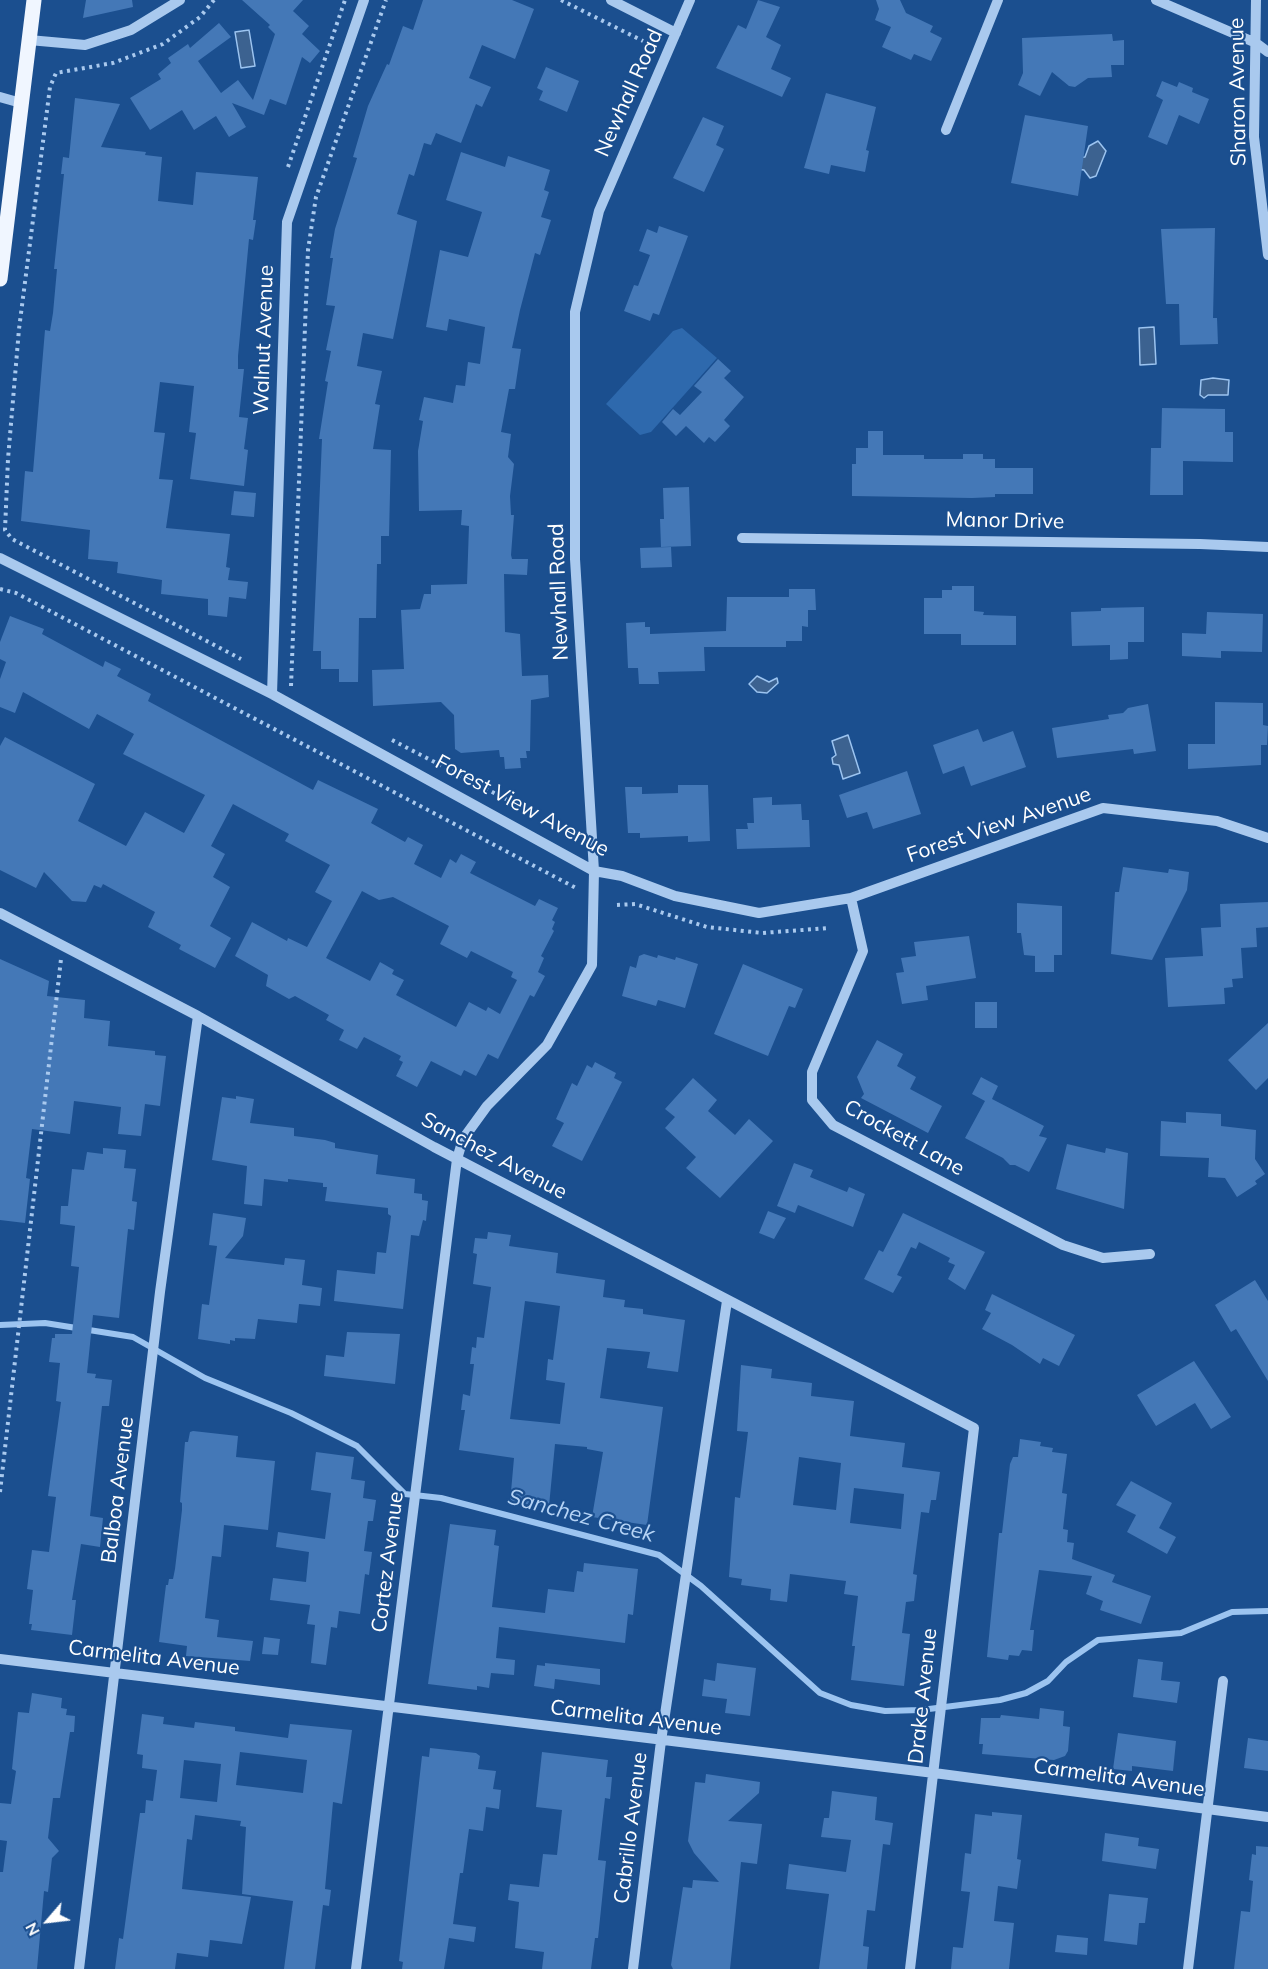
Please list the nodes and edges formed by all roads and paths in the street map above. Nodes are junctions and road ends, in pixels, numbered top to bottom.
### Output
1 (34, 0) edge
2 (180, 0) edge
3 (214, 0) edge
4 (345, 0) edge
5 (364, 0) edge
6 (386, 0) edge
7 (561, 0) edge
8 (611, 0) edge
9 (690, 0) edge
10 (998, 0) edge
11 (1156, 0) edge
12 (1256, 0) edge
13 (676, 33) junction
14 (29, 40) junction
15 (643, 41) dead end
16 (1256, 42) junction
17 (1268, 52) edge
18 (0, 97) edge
19 (21, 103) junction
20 (946, 130) dead end
21 (285, 176) dead end
22 (1268, 255) edge
23 (0, 279) edge
24 (742, 538) dead end
25 (1268, 547) edge
26 (0, 558) edge
27 (0, 589) edge
28 (248, 663) dead end
29 (300, 691) dead end
30 (273, 694) junction
31 (390, 739) dead end
32 (527, 810) dead end
33 (1268, 838) edge
34 (594, 871) junction
35 (576, 888) dead end
36 (851, 898) junction
37 (0, 913) edge
38 (63, 946) junction
39 (198, 1016) junction
40 (457, 1159) junction
41 (1149, 1254) dead end
42 (726, 1301) junction
43 (974, 1428) joint
44 (0, 1492) edge
45 (0, 1659) edge
46 (116, 1672) junction
47 (1223, 1681) dead end
48 (389, 1707) junction
49 (661, 1741) junction
50 (934, 1773) junction
51 (1208, 1810) junction
52 (1268, 1817) edge
53 (79, 1969) edge
54 (356, 1969) edge
55 (633, 1969) edge
56 (910, 1969) edge
57 (1188, 1969) edge

1 - 14 main road
2 - 14 street
3 - 28 path
4 - 21 path
5 - 30 street, Walnut Avenue
6 - 29 path
7 - 15 path
8 - 13 street
9 - 13 street, Newhall Road
10 - 20 street
11 - 16 street
12 - 16 street, Sharon Avenue
13 - 34 street, Newhall Road
14 - 19 main road
16 - 17 street
16 - 22 street, Sharon Avenue
18 - 19 street
19 - 23 main road
24 - 25 street, Manor Drive
26 - 30 street, Forest View Avenue
27 - 35 path
30 - 34 street, Forest View Avenue
31 - 32 path
33 - 36 street, Forest View Avenue
34 - 36 street, Forest View Avenue
34 - 40 street, Newhall Road
36 - 41 street, Crockett Lane
37 - 38 street, Sanchez Avenue
38 - 39 street, Sanchez Avenue
38 - 44 path
39 - 40 street, Sanchez Avenue
39 - 46 street, Balboa Avenue
40 - 42 street, Sanchez Avenue
40 - 48 street, Cortez Avenue
42 - 43 street, Sanchez Avenue
42 - 49 street, Cabrillo Avenue
43 - 50 street, Drake Avenue
45 - 46 street, Carmelita Avenue
46 - 48 street, Carmelita Avenue
46 - 53 street, Balboa Avenue
47 - 51 street
48 - 49 street, Carmelita Avenue
48 - 54 street, Cortez Avenue
49 - 50 street, Carmelita Avenue
49 - 55 street, Cabrillo Avenue
50 - 51 street, Carmelita Avenue
50 - 56 street, Drake Avenue
51 - 52 street, Carmelita Avenue
51 - 57 street

